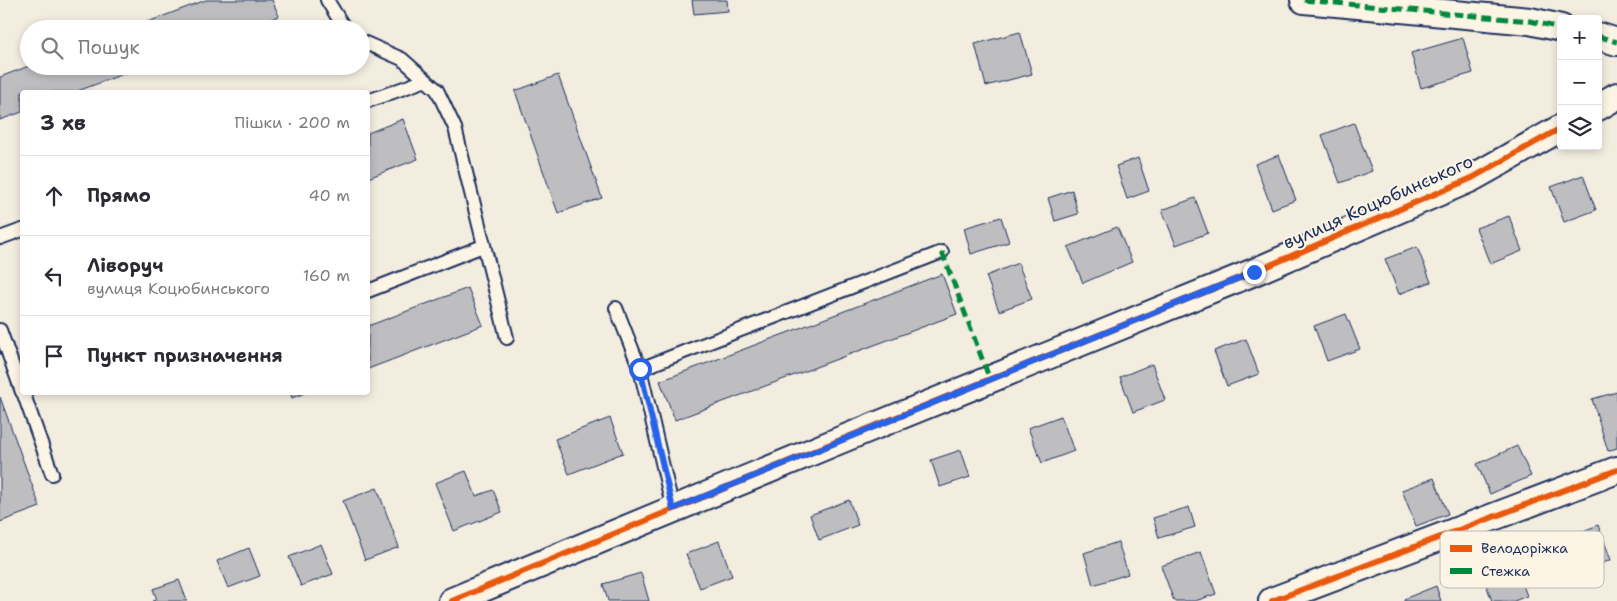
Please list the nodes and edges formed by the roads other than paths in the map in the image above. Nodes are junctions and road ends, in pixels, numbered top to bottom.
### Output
1 (328, 0) edge
2 (1304, 0) edge
3 (340, 20) edge
4 (1557, 27) edge
5 (1602, 37) edge
6 (1617, 42) edge
7 (370, 45) edge
8 (426, 80) junction
9 (1617, 96) edge
10 (370, 100) edge
11 (1601, 105) edge
12 (1557, 130) edge
13 (20, 231) edge
14 (0, 238) edge
15 (483, 246) junction
16 (942, 252) dead end
17 (370, 290) edge
18 (616, 308) dead end
19 (0, 330) edge
20 (507, 338) dead end
21 (640, 369) junction
22 (20, 384) edge
23 (24, 395) edge
24 (1617, 470) edge
25 (52, 474) dead end
26 (673, 509) junction
27 (1459, 531) edge
28 (1440, 538) edge
29 (1282, 599) edge
30 (452, 601) edge

1 - 3 lane
2 - 4 street
5 - 6 street
7 - 8 lane
8 - 10 lane
8 - 15 lane
9 - 11 street
12 - 26 street, вулиця Коцюбинського
13 - 14 lane
15 - 17 lane
15 - 20 lane
16 - 21 lane
18 - 21 lane
19 - 22 lane
21 - 26 lane
23 - 25 lane
24 - 27 street
26 - 30 street, вулиця Коцюбинського
28 - 29 street

